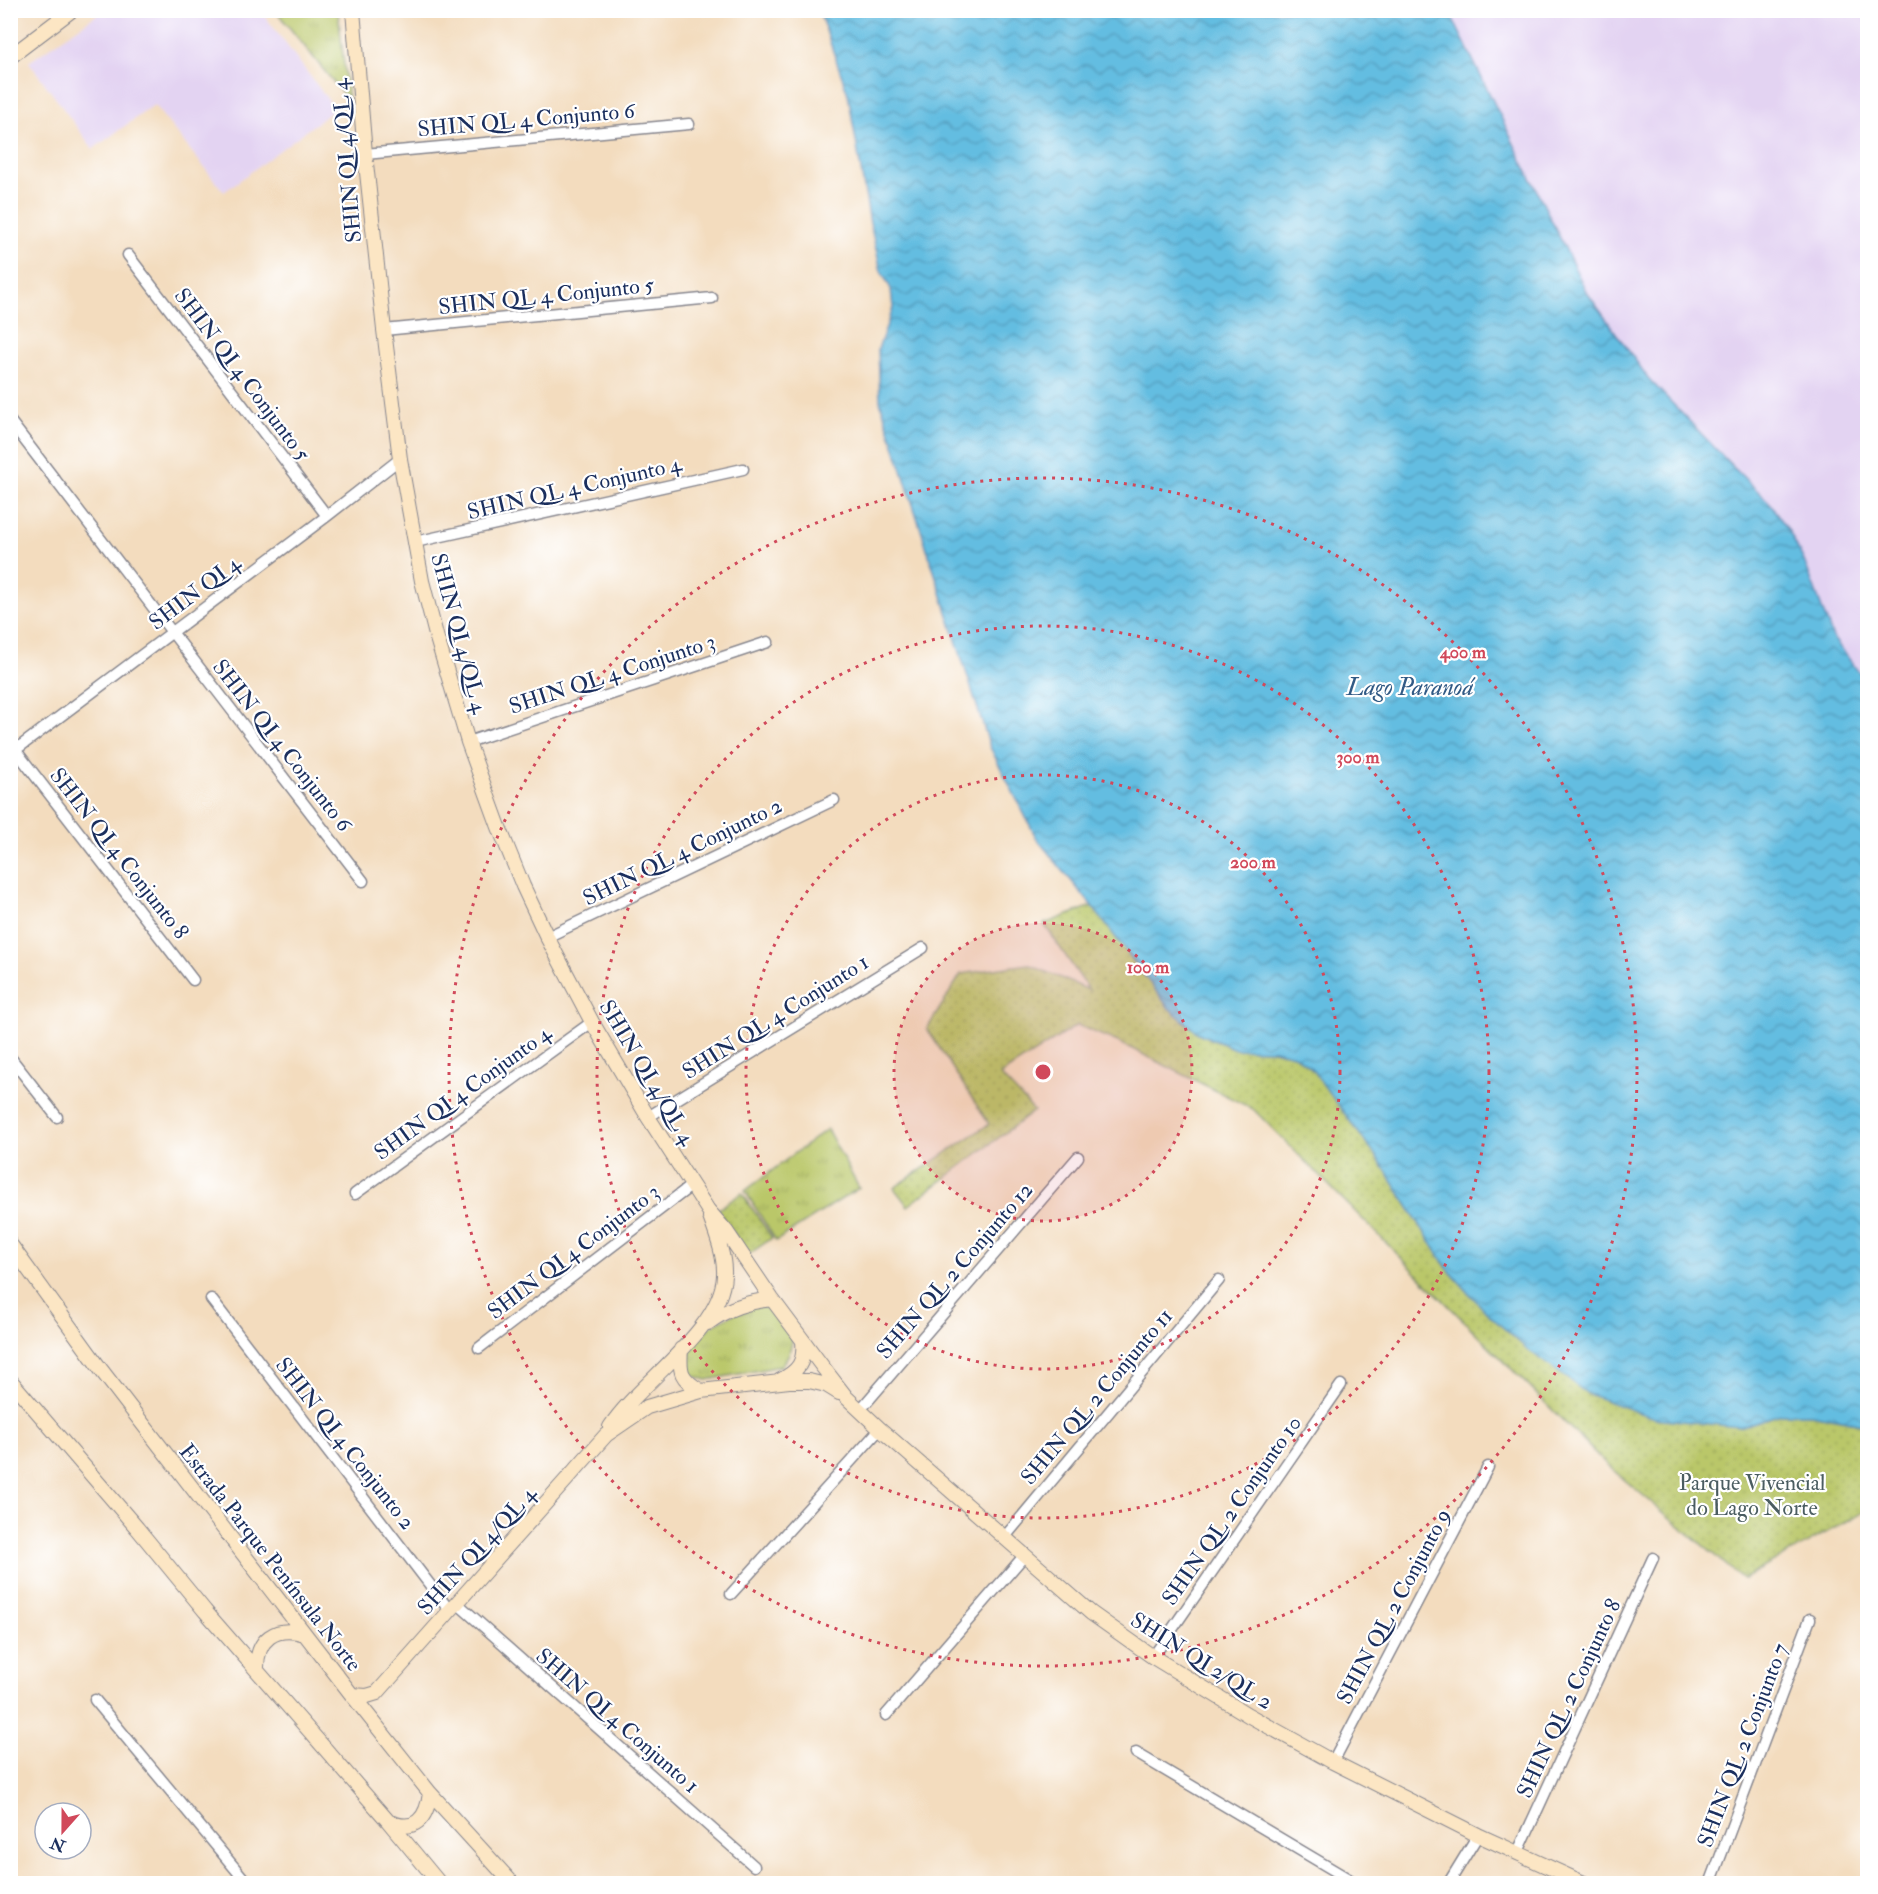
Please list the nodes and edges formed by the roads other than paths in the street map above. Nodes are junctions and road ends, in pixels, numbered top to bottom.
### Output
1 (72, 10) edge
2 (353, 10) edge
3 (10, 57) edge
4 (689, 124) dead end
5 (365, 154) junction
6 (128, 255) dead end
7 (712, 298) dead end
8 (384, 330) junction
9 (10, 421) edge
10 (400, 459) junction
11 (742, 469) dead end
12 (327, 516) junction
13 (415, 542) junction
14 (172, 633) junction
15 (768, 642) dead end
16 (468, 742) junction
17 (12, 749) edge
18 (834, 800) dead end
19 (363, 881) dead end
20 (548, 938) junction
21 (923, 948) dead end
22 (193, 980) dead end
23 (592, 1022) junction
24 (10, 1057) edge
25 (57, 1117) dead end
26 (648, 1117) junction
27 (1078, 1157) dead end
28 (692, 1185) junction
29 (354, 1194) dead end
30 (708, 1210) junction
31 (10, 1244) edge
32 (1219, 1280) dead end
33 (211, 1299) dead end
34 (772, 1299) junction
35 (700, 1328) junction
36 (803, 1341) junction
37 (479, 1348) dead end
38 (681, 1349) junction
39 (10, 1380) edge
40 (775, 1383) junction
41 (1341, 1385) dead end
42 (701, 1391) junction
43 (846, 1397) junction
44 (860, 1410) junction
45 (880, 1429) junction
46 (606, 1435) junction
47 (1488, 1467) dead end
48 (1004, 1538) junction
49 (1024, 1556) junction
50 (1653, 1558) dead end
51 (731, 1594) dead end
52 (453, 1607) junction
53 (1810, 1619) dead end
54 (305, 1634) junction
55 (1153, 1657) junction
56 (256, 1670) junction
57 (377, 1694) junction
58 (352, 1695) junction
59 (95, 1700) dead end
60 (886, 1715) dead end
61 (373, 1721) junction
62 (1136, 1753) dead end
63 (1333, 1762) junction
64 (430, 1792) junction
65 (388, 1821) junction
66 (1478, 1835) junction
67 (1517, 1854) junction
68 (754, 1866) dead end
69 (248, 1884) edge
70 (440, 1884) edge
71 (513, 1884) edge
72 (1357, 1884) edge
73 (1448, 1884) edge
74 (1586, 1884) edge
75 (1710, 1884) edge

1 - 3 street
2 - 5 street, SHIN QI 4/QL 4
4 - 5 street, SHIN QL 4 Conjunto 6
5 - 8 street, SHIN QI 4/QL 4
6 - 12 street, SHIN QI 4 Conjunto 5
7 - 8 street, SHIN QL 4 Conjunto 5
8 - 10 street, SHIN QI 4/QL 4
9 - 14 street, SHIN QI 4 Conjunto 6
10 - 12 street, SHIN QI 4
10 - 13 street, SHIN QI 4/QL 4
11 - 13 street, SHIN QL 4 Conjunto 4
12 - 14 street, SHIN QI 4
13 - 16 street, SHIN QI 4/QL 4
14 - 17 street, SHIN QI 4
14 - 19 street, SHIN QI 4 Conjunto 6
15 - 16 street, SHIN QL 4 Conjunto 3
16 - 20 street, SHIN QI 4/QL 4
17 - 22 street, SHIN QI 4 Conjunto 8
18 - 20 street, SHIN QL 4 Conjunto 2
20 - 23 street, SHIN QI 4/QL 4
21 - 26 street, SHIN QL 4 Conjunto 1
23 - 26 street, SHIN QI 4/QL 4
23 - 29 street, SHIN QI 4 Conjunto 4
24 - 25 street
26 - 28 street, SHIN QI 4/QL 4
27 - 44 street, SHIN QL 2 Conjunto 12
28 - 30 street, SHIN QI 4/QL 4
28 - 37 street, SHIN QI 4 Conjunto 3
30 - 34 street, SHIN QI 4/QL 4
30 - 35 street, SHIN QI 4/QL 4
31 - 54 street, Estrada Parque Península Norte
32 - 48 street, SHIN QL 2 Conjunto 11
33 - 52 street, SHIN QI 4 Conjunto 2
34 - 35 street
34 - 36 street, SHIN QI 4/QL 4
35 - 38 street, SHIN QI 4/QL 4
36 - 40 street
36 - 43 street, SHIN QI 2/QL 2
38 - 42 street
38 - 46 street, SHIN QI 4/QL 4
39 - 56 street
40 - 42 street, SHIN QI 4/QL 4
40 - 43 street, SHIN QI 2/QL 2
41 - 55 street, SHIN QL 2 Conjunto 10
42 - 46 street, SHIN QI 4/QL 4
43 - 44 street, SHIN QI 2/QL 2
44 - 45 street, SHIN QI 2/QL 2
45 - 48 street, SHIN QI 2/QL 2
45 - 51 street
46 - 52 street, SHIN QI 4/QL 4
47 - 63 street, SHIN QL 2 Conjunto 9
48 - 49 street, SHIN QI 2/QL 2
49 - 55 street, SHIN QI 2/QL 2
49 - 60 street
50 - 67 street, SHIN QL 2 Conjunto 8
52 - 57 street, SHIN QI 4/QL 4
52 - 68 street, SHIN QI 4 Conjunto 1
53 - 75 street, SHIN QL 2 Conjunto 7
54 - 56 street
54 - 58 street, Estrada Parque Península Norte
55 - 63 street, SHIN QI 2/QL 2
56 - 65 street
57 - 58 street
57 - 61 street
58 - 61 street, Estrada Parque Península Norte
59 - 69 street
61 - 64 street, Estrada Parque Península Norte
62 - 72 street
63 - 66 street, SHIN QI 2/QL 2
64 - 65 street
64 - 71 street, Estrada Parque Península Norte
65 - 70 street
66 - 67 street, SHIN QI 2/QL 2
66 - 73 street
67 - 74 street, SHIN QI 2/QL 2

